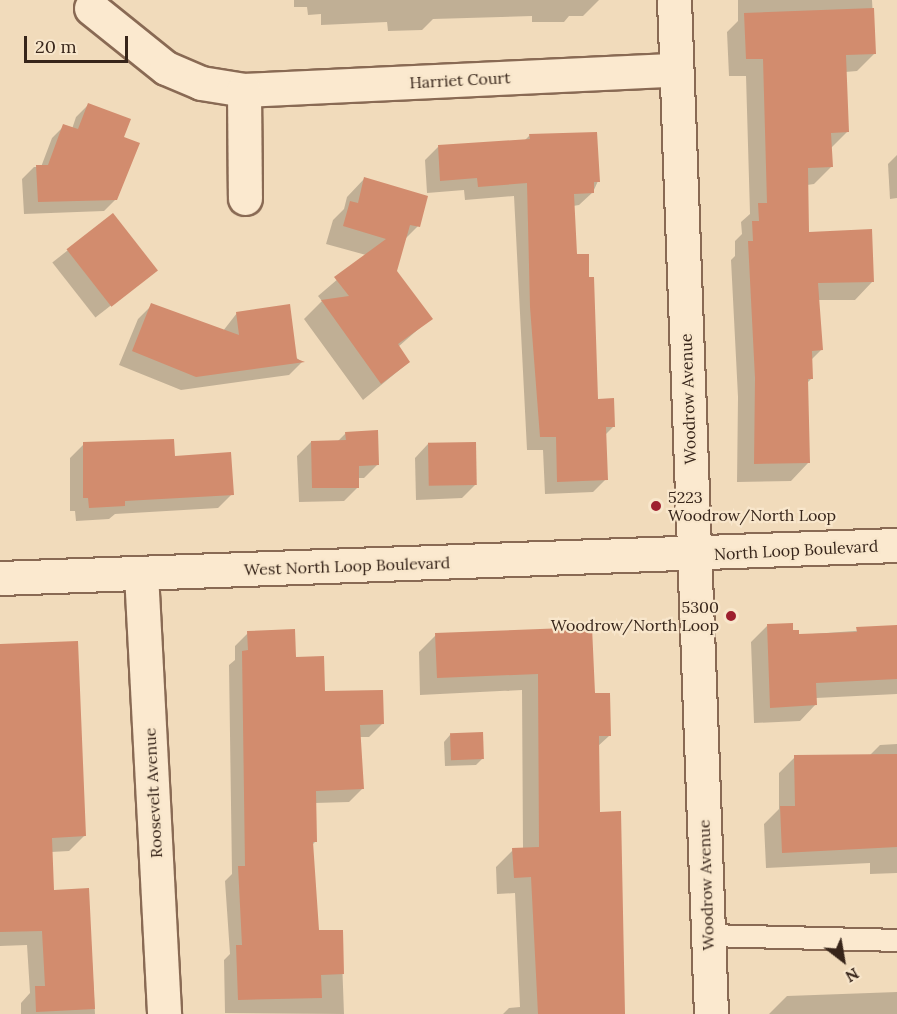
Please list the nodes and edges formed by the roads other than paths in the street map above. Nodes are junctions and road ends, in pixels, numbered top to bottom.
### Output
1 (674, 0) edge
2 (92, 8) dead end
3 (676, 70) junction
4 (244, 90) junction
5 (244, 198) dead end
6 (897, 545) edge
7 (694, 554) junction
8 (141, 573) junction
9 (0, 578) edge
10 (708, 935) junction
11 (897, 940) edge
12 (164, 1014) edge
13 (711, 1014) edge

1 - 3 street, Woodrow Avenue
2 - 4 street, Harriet Court
3 - 4 street, Harriet Court
3 - 7 street, Woodrow Avenue
4 - 5 street
6 - 7 street, North Loop Boulevard
7 - 8 street, West North Loop Boulevard
7 - 10 street, Woodrow Avenue
8 - 9 street, West North Loop Boulevard
8 - 12 street, Roosevelt Avenue
10 - 11 lane
10 - 13 street, Woodrow Avenue

